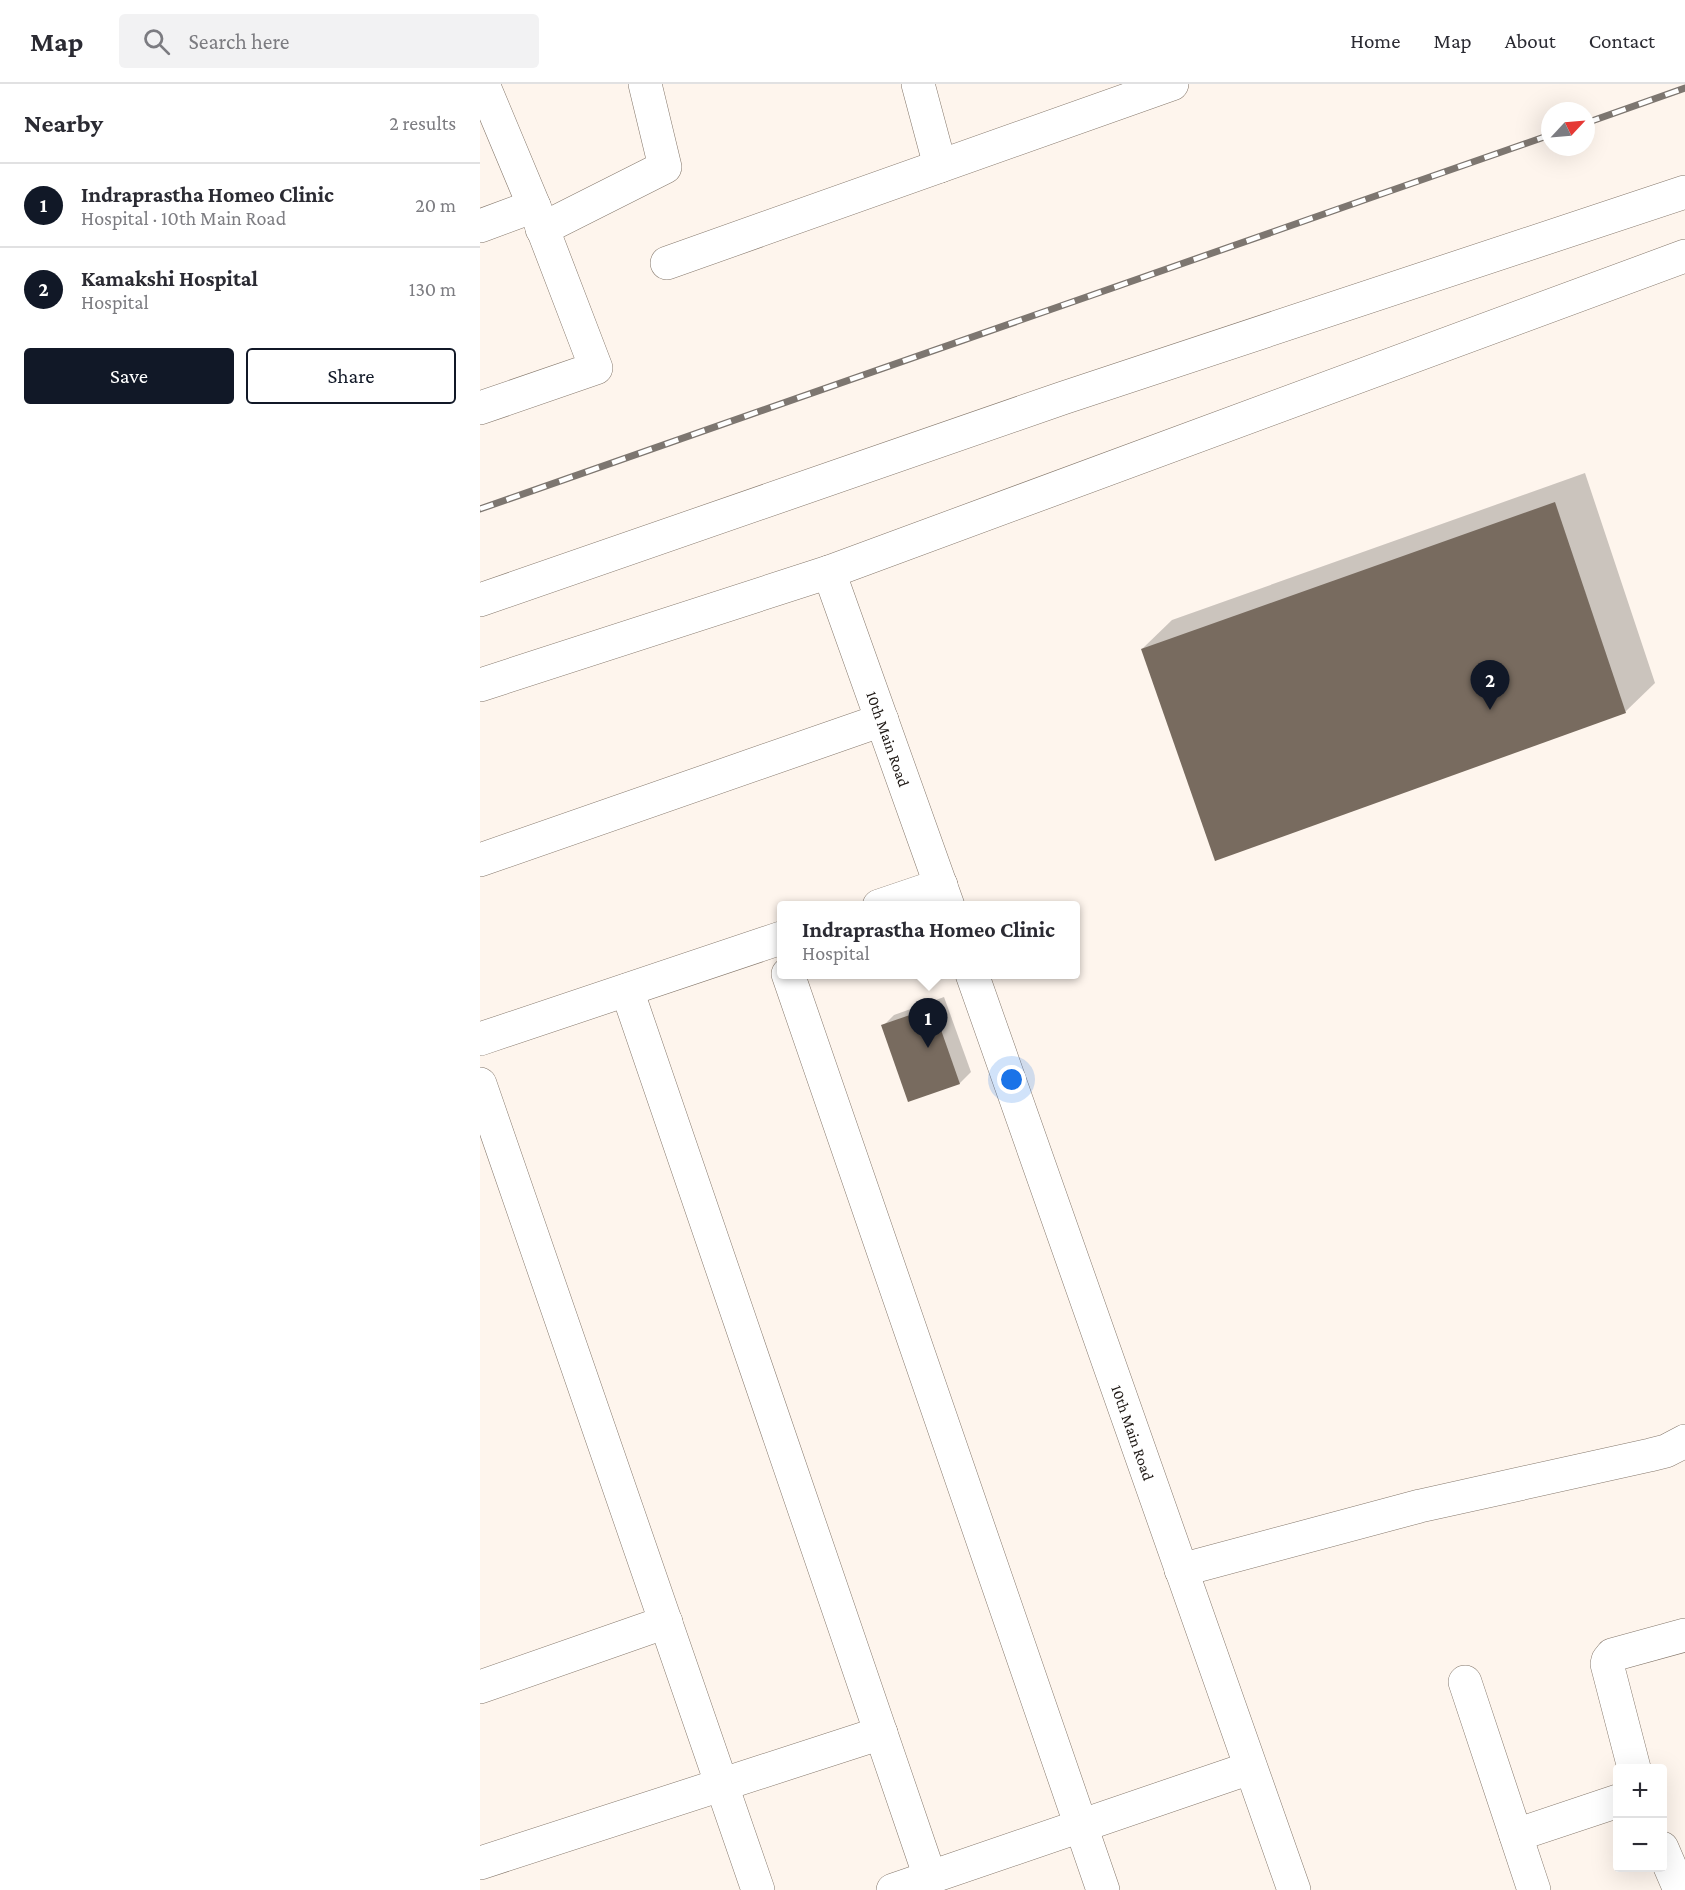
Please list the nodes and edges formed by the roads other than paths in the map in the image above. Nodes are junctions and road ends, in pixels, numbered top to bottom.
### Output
1 (483, 84) edge
2 (645, 84) edge
3 (918, 84) edge
4 (1172, 84) edge
5 (940, 166) junction
6 (1685, 192) edge
7 (538, 218) junction
8 (480, 226) edge
9 (1685, 256) edge
10 (667, 262) dead end
11 (480, 408) edge
12 (829, 572) junction
13 (480, 600) edge
14 (480, 685) edge
15 (882, 720) junction
16 (480, 860) edge
17 (944, 895) edge
18 (909, 901) edge
19 (777, 945) edge
20 (789, 979) edge
21 (973, 979) edge
22 (627, 990) junction
23 (480, 1039) edge
24 (480, 1084) edge
25 (1685, 1441) edge
26 (1181, 1570) junction
27 (666, 1622) junction
28 (1685, 1635) edge
29 (1465, 1682) dead end
30 (480, 1687) edge
31 (881, 1733) junction
32 (1633, 1764) edge
33 (1250, 1768) junction
34 (722, 1783) junction
35 (1613, 1802) edge
36 (1081, 1826) junction
37 (1516, 1835) junction
38 (1667, 1860) edge
39 (480, 1863) edge
40 (930, 1877) junction
41 (758, 1890) edge
42 (893, 1890) edge
43 (1104, 1890) edge
44 (1294, 1890) edge
45 (1534, 1890) edge
46 (1680, 1890) edge

1 - 7 street
2 - 7 street
3 - 5 street
4 - 5 street
5 - 10 street
6 - 13 street
7 - 8 street
7 - 11 street
9 - 12 street
12 - 14 street
12 - 15 street, 10th Main Road
15 - 16 street
15 - 17 street, 10th Main Road
17 - 18 street
19 - 22 street
20 - 36 street
21 - 26 street, 10th Main Road
22 - 23 street
22 - 31 street
24 - 27 street
25 - 26 street
26 - 33 street, 10th Main Road
27 - 30 street
27 - 34 street
28 - 32 street
29 - 37 street
31 - 34 street
31 - 40 street
33 - 36 street
33 - 44 street, 10th Main Road
34 - 39 street
34 - 41 street
35 - 37 street
36 - 40 street
36 - 43 street
37 - 45 street
38 - 46 street
40 - 42 street

